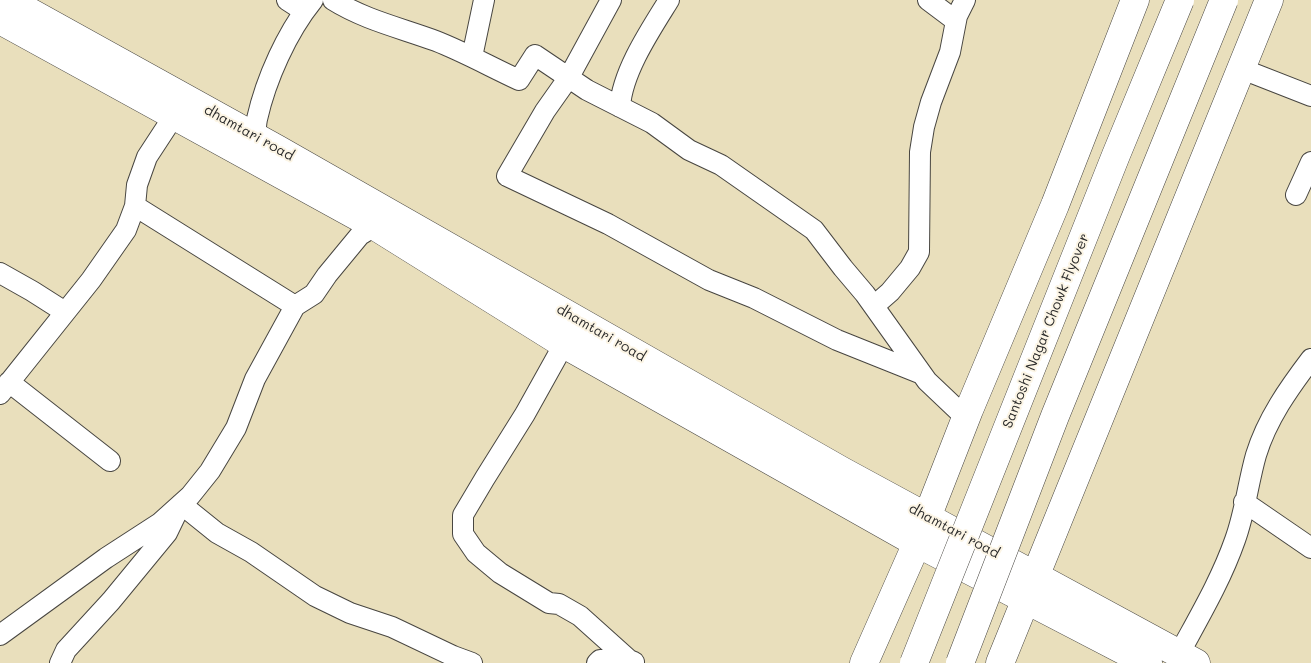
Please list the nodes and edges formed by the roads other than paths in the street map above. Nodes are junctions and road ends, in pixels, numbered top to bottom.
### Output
1 (8, 0) edge
2 (287, 0) edge
3 (333, 0) edge
4 (484, 0) edge
5 (611, 0) edge
6 (669, 0) edge
7 (928, 0) edge
8 (965, 0) edge
9 (1135, 0) edge
10 (1180, 0) edge
11 (1224, 0) edge
12 (1269, 0) edge
13 (309, 5) edge
14 (0, 20) edge
15 (956, 21) junction
16 (472, 56) junction
17 (1242, 69) junction
18 (569, 77) junction
19 (1311, 96) edge
20 (180, 107) junction
21 (620, 107) junction
22 (255, 148) junction
23 (1311, 162) edge
24 (1296, 195) dead end
25 (135, 206) junction
26 (375, 226) junction
27 (0, 273) edge
28 (295, 306) junction
29 (874, 306) junction
30 (65, 312) junction
31 (564, 344) junction
32 (1311, 358) edge
33 (922, 374) junction
34 (5, 388) edge
35 (966, 418) junction
36 (110, 461) dead end
37 (1244, 502) junction
38 (181, 504) junction
39 (927, 517) junction
40 (917, 543) junction
41 (1311, 548) edge
42 (1030, 588) junction
43 (0, 635) edge
44 (1188, 658) edge
45 (633, 662) edge
46 (60, 663) edge
47 (472, 663) edge
48 (597, 663) edge
49 (864, 663) edge
50 (914, 663) edge
51 (960, 663) edge
52 (1000, 663) edge
53 (1148, 663) edge

1 - 20 main road
2 - 13 street
3 - 16 street
4 - 16 street
5 - 18 street
6 - 21 street
7 - 15 street
8 - 15 street
9 - 35 main road
10 - 50 main road, Santoshi Nagar Chowk Flyover, bridge
11 - 51 main road, bridge
12 - 17 main road
13 - 22 street
14 - 20 main road
15 - 29 street
16 - 18 street
17 - 19 street
17 - 42 main road
18 - 21 street
18 - 33 street
20 - 22 main road
20 - 25 street
21 - 29 street
22 - 26 main road
22 - 39 main road, dhamtari road
23 - 24 street
25 - 28 street
25 - 30 street
26 - 28 street
26 - 31 main road
27 - 30 street
28 - 38 street
29 - 33 street
30 - 34 street
31 - 40 main road
31 - 45 street
32 - 37 street
33 - 35 street
34 - 36 street
35 - 39 main road
37 - 41 street
37 - 44 street
38 - 43 street
38 - 46 street
38 - 47 street
39 - 40 main road
39 - 42 main road, dhamtari road
40 - 42 main road
40 - 49 main road
42 - 44 main road, dhamtari road
42 - 52 main road
42 - 53 main road
45 - 48 street

